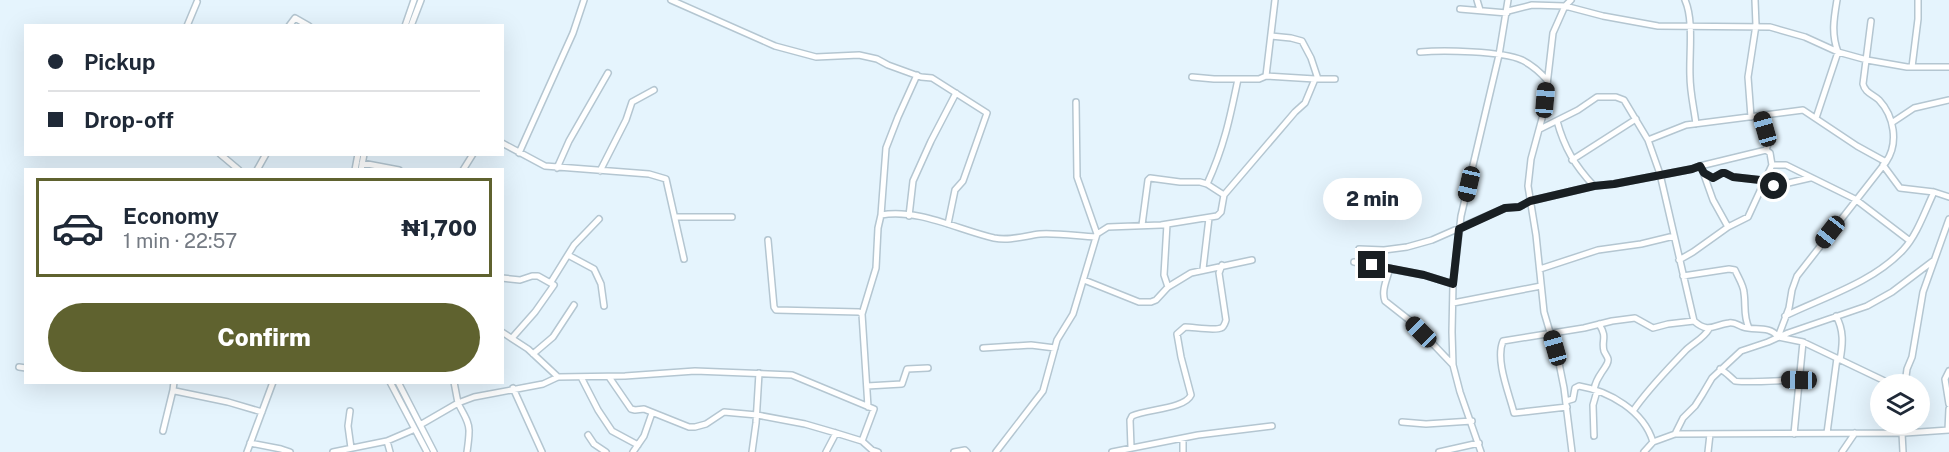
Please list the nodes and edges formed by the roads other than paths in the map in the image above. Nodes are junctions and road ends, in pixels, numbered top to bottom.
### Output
1 (414, 0) edge
2 (421, 0) edge
3 (584, 0) edge
4 (671, 0) edge
5 (1275, 0) edge
6 (1477, 0) edge
7 (1508, 0) edge
8 (1571, 0) edge
9 (1685, 0) edge
10 (1692, 0) edge
11 (1755, 0) edge
12 (1837, 0) edge
13 (1918, 0) edge
14 (197, 2) dead end
15 (1564, 3) edge
16 (1688, 7) junction
17 (1460, 9) dead end
18 (1480, 10) junction
19 (1508, 12) junction
20 (1871, 21) dead end
21 (188, 24) edge
22 (290, 24) edge
23 (306, 24) edge
24 (406, 24) edge
25 (412, 24) edge
26 (1756, 25) junction
27 (1690, 27) junction
28 (1271, 36) junction
29 (1420, 52) dead end
30 (1838, 52) junction
31 (1499, 55) junction
32 (1867, 60) junction
33 (1949, 67) edge
34 (1912, 68) junction
35 (608, 74) dead end
36 (917, 75) junction
37 (1266, 76) junction
38 (1192, 77) dead end
39 (1238, 79) junction
40 (1317, 79) junction
41 (1335, 79) dead end
42 (1547, 80) junction
43 (654, 90) dead end
44 (956, 93) junction
45 (1949, 100) edge
46 (1076, 102) dead end
47 (1762, 116) junction
48 (1751, 117) junction
49 (1816, 118) junction
50 (1636, 119) junction
51 (1557, 121) junction
52 (1893, 122) junction
53 (1696, 123) junction
54 (1540, 129) junction
55 (1648, 140) junction
56 (504, 144) edge
57 (1766, 150) junction
58 (519, 153) junction
59 (222, 156) edge
60 (1572, 160) junction
61 (1885, 163) junction
62 (1772, 165) junction
63 (362, 166) edge
64 (1700, 166) junction
65 (237, 168) edge
66 (380, 168) edge
67 (557, 168) junction
68 (600, 171) junction
69 (1704, 173) junction
70 (1660, 174) junction
71 (1811, 178) junction
72 (1765, 181) junction
73 (1207, 184) junction
74 (1594, 186) junction
75 (1934, 192) junction
76 (1224, 195) junction
77 (1949, 197) edge
78 (1855, 199) junction
79 (1530, 201) junction
80 (881, 215) junction
81 (909, 216) junction
82 (675, 217) junction
83 (732, 217) dead end
84 (1209, 218) junction
85 (599, 219) dead end
86 (1949, 219) edge
87 (948, 224) junction
88 (1167, 224) junction
89 (1142, 225) junction
90 (1728, 228) junction
91 (1459, 229) junction
92 (1096, 235) junction
93 (1674, 236) junction
94 (768, 240) dead end
95 (1910, 241) junction
96 (1359, 249) dead end
97 (568, 255) junction
98 (684, 259) dead end
99 (1252, 260) dead end
100 (1679, 260) junction
101 (1934, 261) junction
102 (1354, 262) dead end
103 (1222, 265) junction
104 (1390, 268) junction
105 (1203, 269) junction
106 (1540, 269) junction
107 (1683, 276) junction
108 (504, 278) edge
109 (1084, 280) junction
110 (551, 282) junction
111 (1453, 284) junction
112 (1541, 286) junction
113 (1168, 287) junction
114 (1453, 303) junction
115 (574, 305) dead end
116 (604, 306) dead end
117 (862, 314) junction
118 (1785, 316) junction
119 (1836, 316) junction
120 (1694, 321) junction
121 (1599, 324) junction
122 (1749, 328) junction
123 (1709, 329) junction
124 (504, 333) edge
125 (1550, 333) junction
126 (1778, 337) junction
127 (512, 338) junction
128 (1803, 342) junction
129 (983, 348) dead end
130 (1055, 348) junction
131 (533, 354) junction
132 (1839, 359) junction
133 (1454, 365) junction
134 (928, 368) dead end
135 (1720, 369) junction
136 (1949, 371) edge
137 (759, 373) junction
138 (1870, 374) edge
139 (1906, 374) edge
140 (581, 377) junction
141 (609, 377) junction
142 (558, 378) junction
143 (1799, 380) junction
144 (174, 384) edge
145 (272, 384) edge
146 (391, 384) edge
147 (399, 384) edge
148 (454, 384) edge
149 (867, 386) junction
150 (513, 388) junction
151 (173, 390) junction
152 (1596, 390) junction
153 (458, 404) junction
154 (1567, 404) junction
155 (1949, 406) edge
156 (868, 407) junction
157 (350, 411) dead end
158 (1633, 411) junction
159 (262, 412) junction
160 (652, 413) junction
161 (757, 415) junction
162 (1472, 421) junction
163 (1402, 423) dead end
164 (1272, 426) dead end
165 (418, 427) junction
166 (1948, 430) edge
167 (163, 431) dead end
168 (1930, 431) edge
169 (836, 433) junction
170 (1855, 433) junction
171 (1870, 433) edge
172 (1675, 434) junction
173 (1710, 434) junction
174 (1794, 434) junction
175 (1827, 434) junction
176 (1904, 434) edge
177 (588, 435) dead end
178 (1594, 436) dead end
179 (1183, 438) junction
180 (387, 441) junction
181 (862, 441) junction
182 (1653, 442) junction
183 (250, 443) junction
184 (1479, 443) junction
185 (638, 445) junction
186 (351, 448) junction
187 (1127, 449) edge
188 (874, 451) edge
189 (247, 452) edge
190 (290, 452) edge
191 (333, 452) edge
192 (390, 452) edge
193 (427, 452) edge
194 (434, 452) edge
195 (467, 452) edge
196 (542, 452) edge
197 (606, 452) edge
198 (633, 452) edge
199 (752, 452) edge
200 (826, 452) edge
201 (954, 452) edge
202 (967, 452) edge
203 (996, 452) edge
204 (1112, 452) edge
205 (1183, 452) edge
206 (1439, 452) edge
207 (1481, 452) edge
208 (1572, 452) edge
209 (1644, 452) edge
210 (1708, 452) edge
211 (1842, 452) edge
212 (1903, 452) edge

1 - 24 street
2 - 25 street
3 - 58 street
4 - 36 street
5 - 28 street
6 - 18 street
7 - 19 street
8 - 15 street
9 - 16 street
10 - 16 street
11 - 26 street
12 - 30 street
13 - 34 street
14 - 21 street
15 - 19 street
15 - 27 street
15 - 42 street
16 - 27 street
17 - 18 street
18 - 19 street
19 - 31 street
20 - 32 street
22 - 23 street
26 - 27 street
26 - 30 street
26 - 48 street
27 - 53 street
28 - 37 street
28 - 40 street
29 - 31 street
30 - 32 street
30 - 49 street
31 - 42 street
31 - 91 street
32 - 34 street
32 - 52 street
33 - 34 street
35 - 67 street
36 - 44 street
36 - 80 street
37 - 39 street
37 - 40 street
38 - 39 street
39 - 73 street
40 - 41 street
40 - 76 street
42 - 54 street
43 - 68 street
44 - 81 street
44 - 87 street
45 - 52 street
46 - 92 street
47 - 48 street
47 - 49 street
47 - 57 street
48 - 53 street
49 - 61 street
50 - 51 street
50 - 55 street
50 - 60 street
51 - 54 street
51 - 60 street
52 - 61 street
53 - 55 street
54 - 79 street
55 - 70 street
56 - 58 street
57 - 62 street
57 - 64 street
58 - 67 street
59 - 65 street
60 - 74 street
61 - 75 street
61 - 78 street
62 - 71 street
62 - 72 street
63 - 66 street
64 - 69 street
64 - 70 street
67 - 68 street
68 - 82 street
69 - 72 street
69 - 90 street
70 - 74 street
70 - 93 street
71 - 72 street
71 - 78 street
72 - 90 street
73 - 76 street
73 - 89 street
74 - 79 street
75 - 77 street
75 - 95 street
76 - 84 street
78 - 95 street
78 - 118 street
79 - 91 street
79 - 106 street
80 - 81 street
80 - 117 street
81 - 87 street
82 - 83 street
82 - 98 street
84 - 88 street
84 - 105 street
85 - 97 street
86 - 101 street
87 - 92 street
88 - 89 street
88 - 113 street
89 - 92 street
90 - 100 street
91 - 96 street
91 - 111 street
92 - 109 street
93 - 100 street
93 - 106 street
94 - 117 street
95 - 118 street
97 - 110 street
97 - 116 street
99 - 103 street
100 - 107 street
101 - 119 street
101 - 139 street
102 - 104 street
103 - 105 street
103 - 187 street
104 - 111 street
104 - 133 street
105 - 113 street
106 - 112 street
107 - 120 street
107 - 122 street
108 - 110 street
109 - 113 street
109 - 130 street
110 - 127 street
111 - 114 street
112 - 114 street
112 - 125 street
114 - 133 street
115 - 131 street
117 - 149 street
118 - 126 street
119 - 126 street
119 - 132 street
120 - 121 street
120 - 123 street
121 - 125 street
121 - 152 street
122 - 123 street
122 - 126 street
123 - 158 street
124 - 127 street
125 - 154 street
125 - 154 street
126 - 128 street
126 - 135 street
127 - 131 street
128 - 132 street
128 - 143 street
129 - 130 street
130 - 203 street
131 - 142 street
132 - 138 street
132 - 175 street
133 - 162 street
134 - 149 street
135 - 143 street
135 - 172 street
136 - 155 street
137 - 141 street
137 - 156 street
137 - 161 street
140 - 141 street
140 - 142 street
140 - 185 street
141 - 160 street
142 - 150 street
143 - 174 street
144 - 151 street
145 - 159 street
146 - 165 street
147 - 165 street
148 - 153 street
149 - 156 street
150 - 153 street
150 - 196 street
151 - 159 street
151 - 167 street
152 - 154 street
152 - 158 street
152 - 178 street
153 - 165 street
153 - 195 street
154 - 208 street
155 - 166 street
156 - 181 street
157 - 186 street
158 - 182 street
159 - 183 street
160 - 161 street
160 - 185 street
161 - 169 street
161 - 199 street
162 - 163 street
162 - 184 street
164 - 179 street
165 - 180 street
165 - 193 street
165 - 194 street
166 - 168 street
169 - 181 street
169 - 200 street
170 - 171 street
170 - 175 street
170 - 211 street
172 - 173 street
172 - 182 street
173 - 174 street
173 - 210 street
174 - 175 street
176 - 212 street
177 - 197 street
179 - 187 street
179 - 205 street
180 - 186 street
180 - 192 street
181 - 188 street
182 - 209 street
183 - 189 street
183 - 190 street
184 - 206 street
184 - 207 street
185 - 198 street
186 - 191 street
187 - 204 street
201 - 202 street

